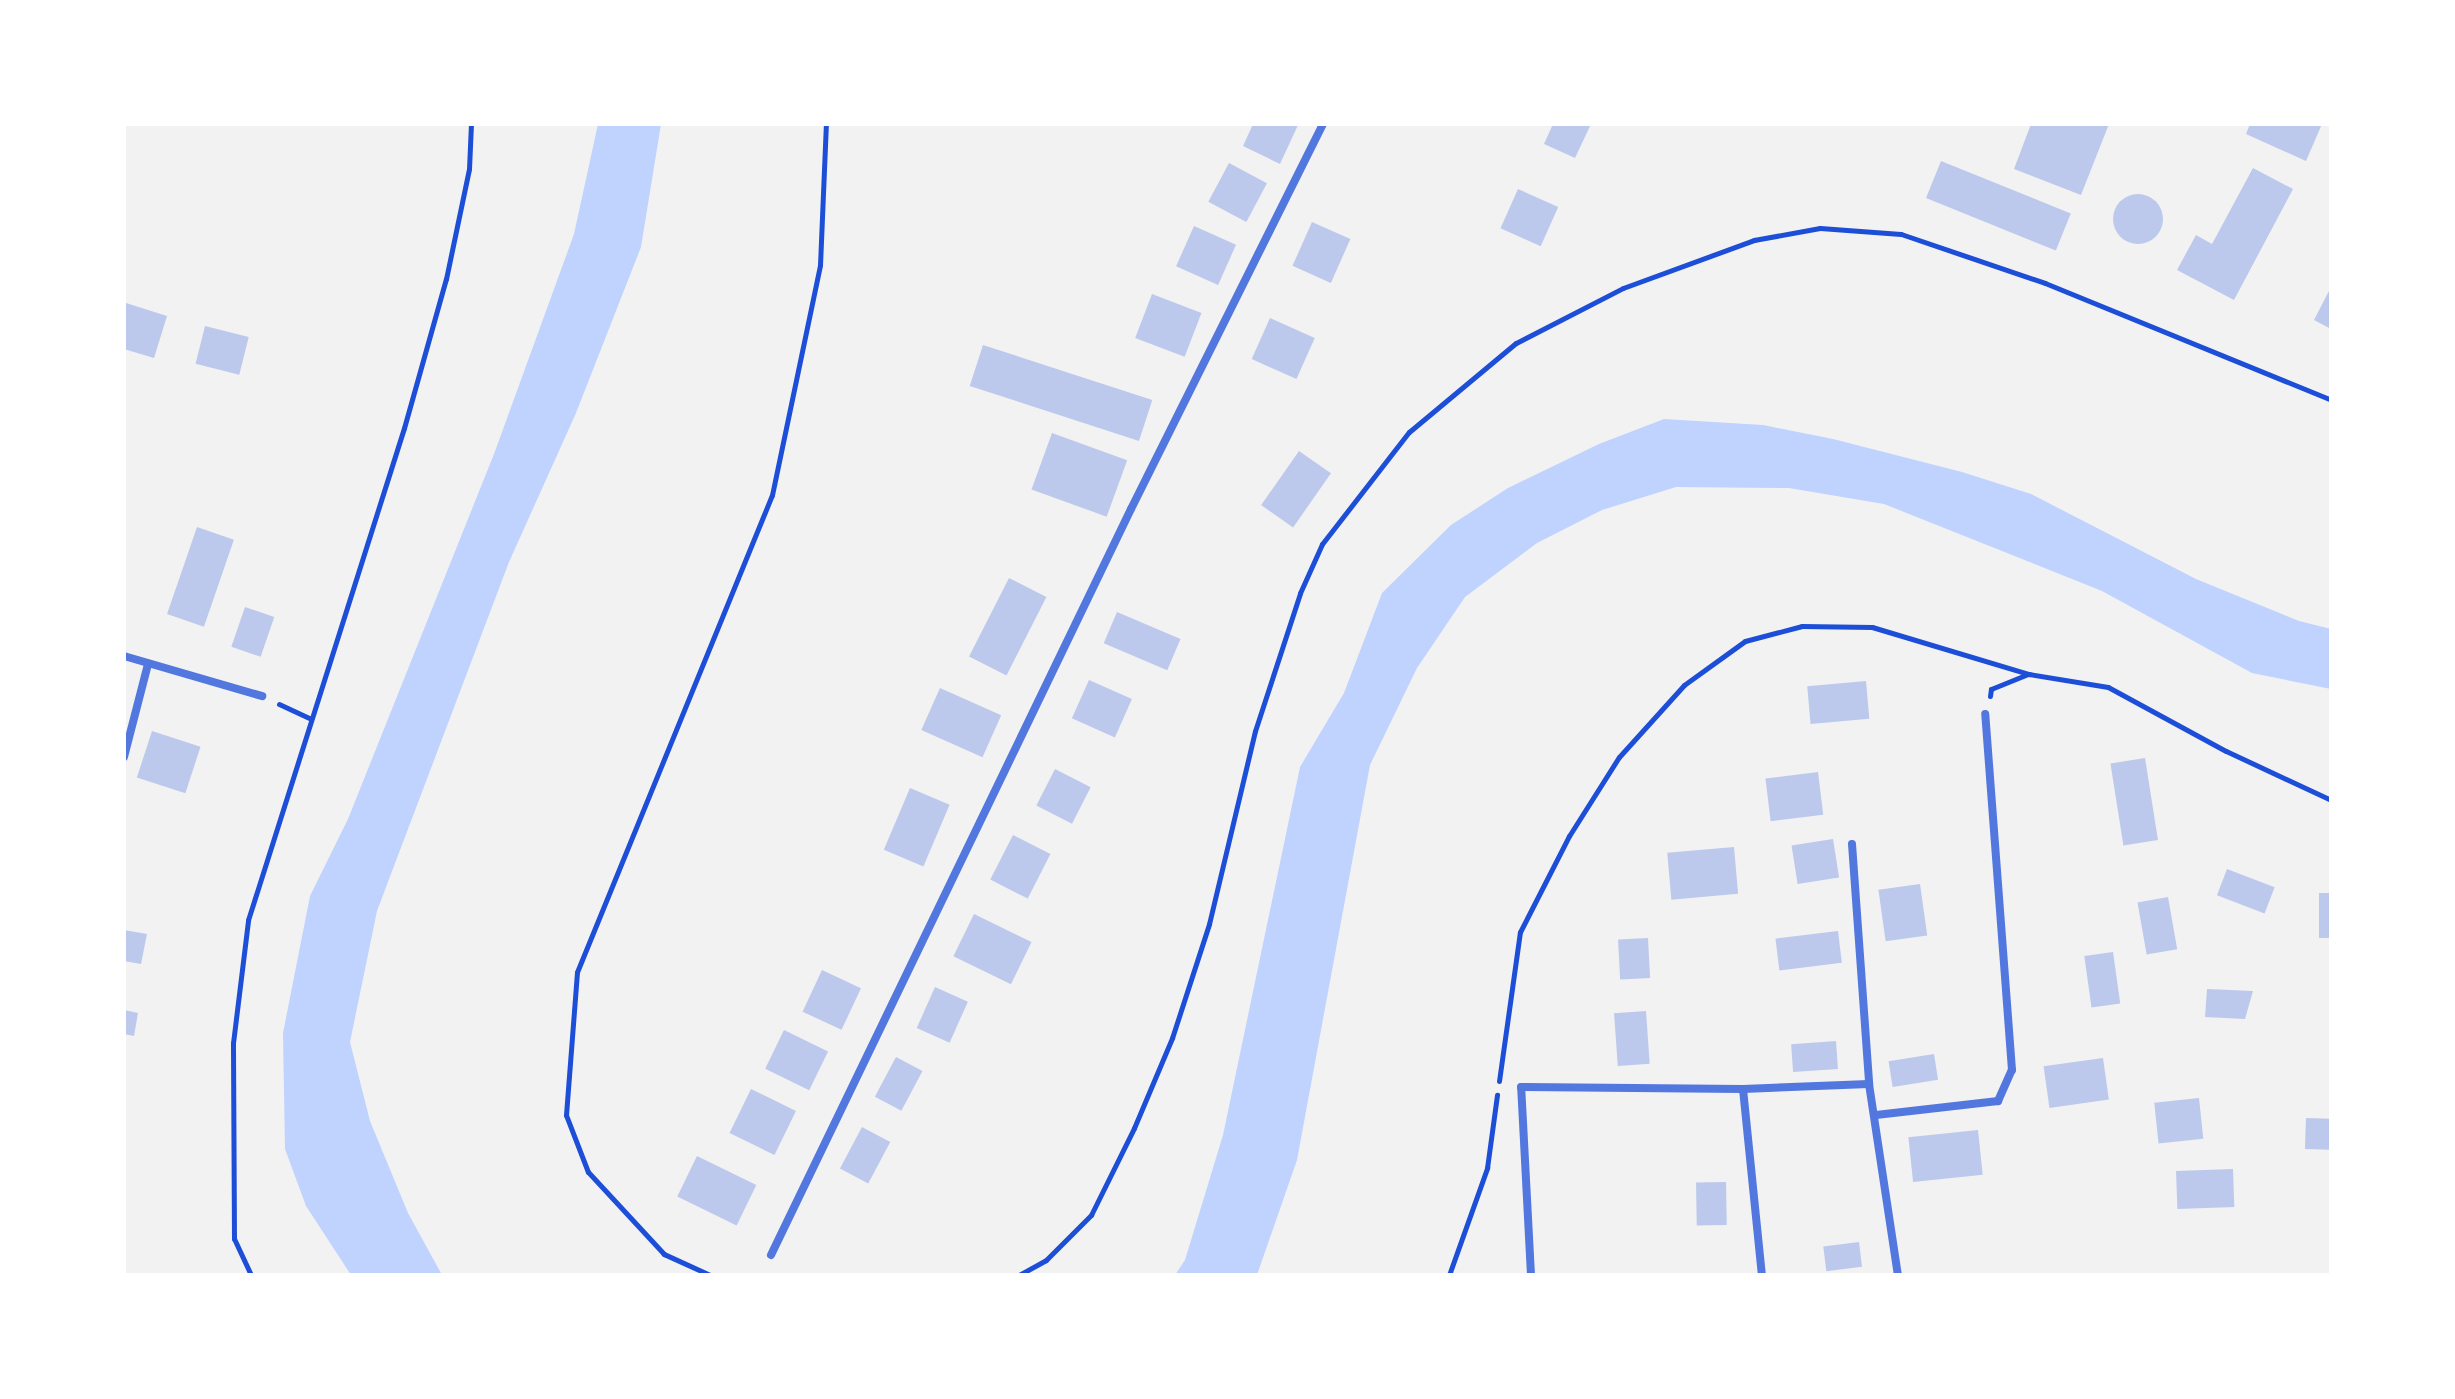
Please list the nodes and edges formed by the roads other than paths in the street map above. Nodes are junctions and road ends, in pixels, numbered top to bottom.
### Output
1 (1323, 124) edge
2 (124, 656) edge
3 (148, 664) junction
4 (262, 696) road end
5 (1985, 714) road end
6 (124, 757) edge
7 (1852, 844) dead end
8 (1869, 1084) junction
9 (1743, 1089) junction
10 (1876, 1115) junction
11 (771, 1255) dead end
12 (1531, 1275) edge
13 (1762, 1275) edge
14 (1898, 1275) edge

1 - 11 street
2 - 3 street
3 - 4 street
3 - 6 street
5 - 10 street
7 - 8 street
8 - 9 street
8 - 10 street
9 - 12 street
9 - 13 street
10 - 14 street

